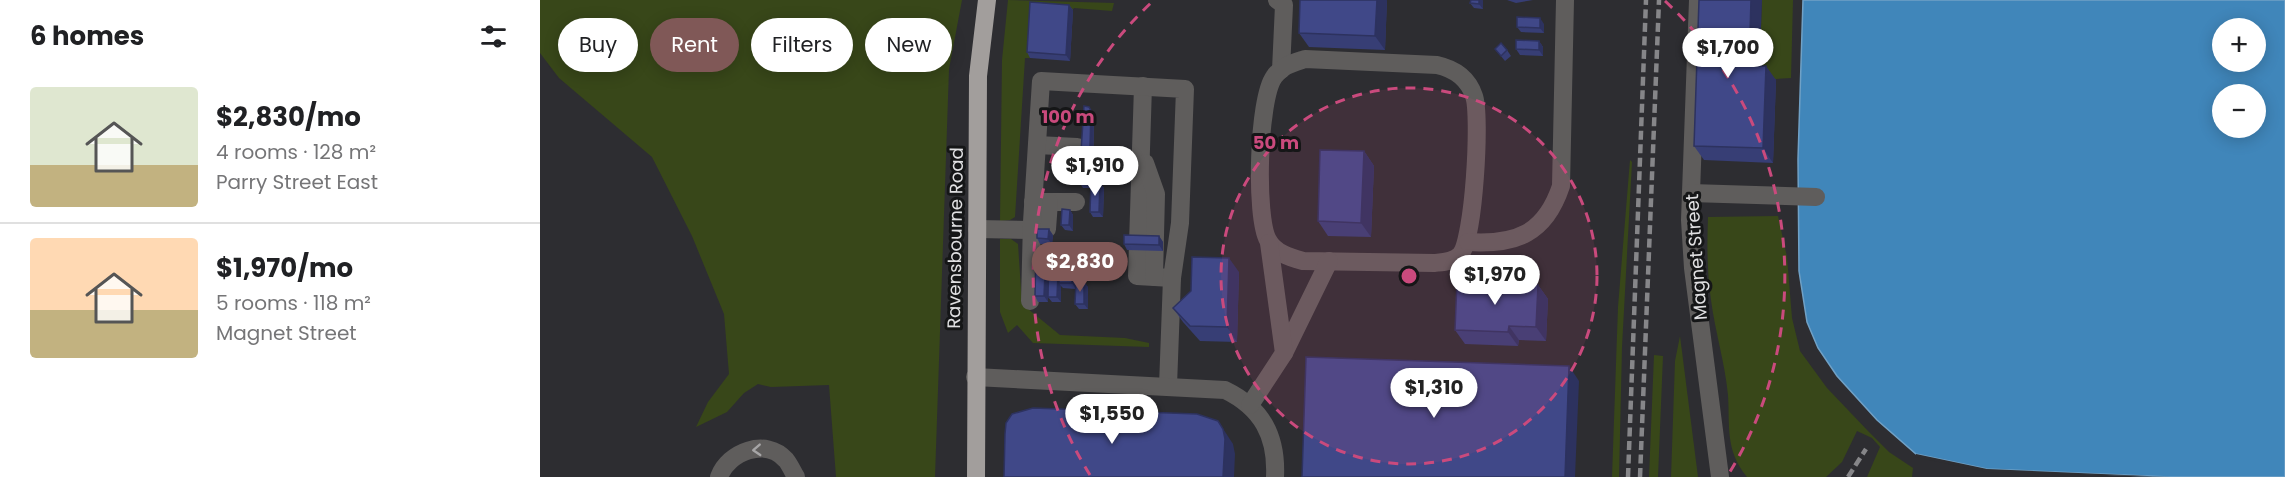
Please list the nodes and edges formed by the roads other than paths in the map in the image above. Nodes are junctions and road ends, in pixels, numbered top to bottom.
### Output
1 (987, 0) edge
2 (1277, 0) edge
3 (1565, 0) edge
4 (1698, 0) edge
5 (1281, 70) junction
6 (1143, 86) junction
7 (1037, 145) junction
8 (1077, 147) dead end
9 (1691, 193) junction
10 (1816, 197) dead end
11 (1041, 202) junction
12 (1076, 202) dead end
13 (976, 229) junction
14 (1039, 229) junction
15 (1468, 242) junction
16 (1269, 243) junction
17 (1329, 261) junction
18 (1162, 277) junction
19 (1030, 301) dead end
20 (1284, 353) junction
21 (975, 377) junction
22 (1168, 386) junction
23 (1250, 405) junction
24 (719, 477) edge
25 (796, 477) edge
26 (975, 477) edge
27 (1275, 477) edge
28 (1720, 477) edge

1 - 13 highway, Ravensbourne Road
2 - 5 street
3 - 15 street
4 - 9 street, Magnet Street
5 - 15 street
5 - 16 street
6 - 7 street
6 - 18 street
6 - 18 street
7 - 8 street
7 - 11 street
9 - 10 street
9 - 28 street, Magnet Street
11 - 12 street
11 - 14 street
13 - 14 street
13 - 21 highway, Ravensbourne Road
14 - 19 street
15 - 17 street
16 - 17 street
16 - 20 street
17 - 20 street
18 - 22 street
20 - 23 street
21 - 22 street
21 - 26 highway, Ravensbourne Road
22 - 23 street
23 - 27 street
25 -> 24 street

